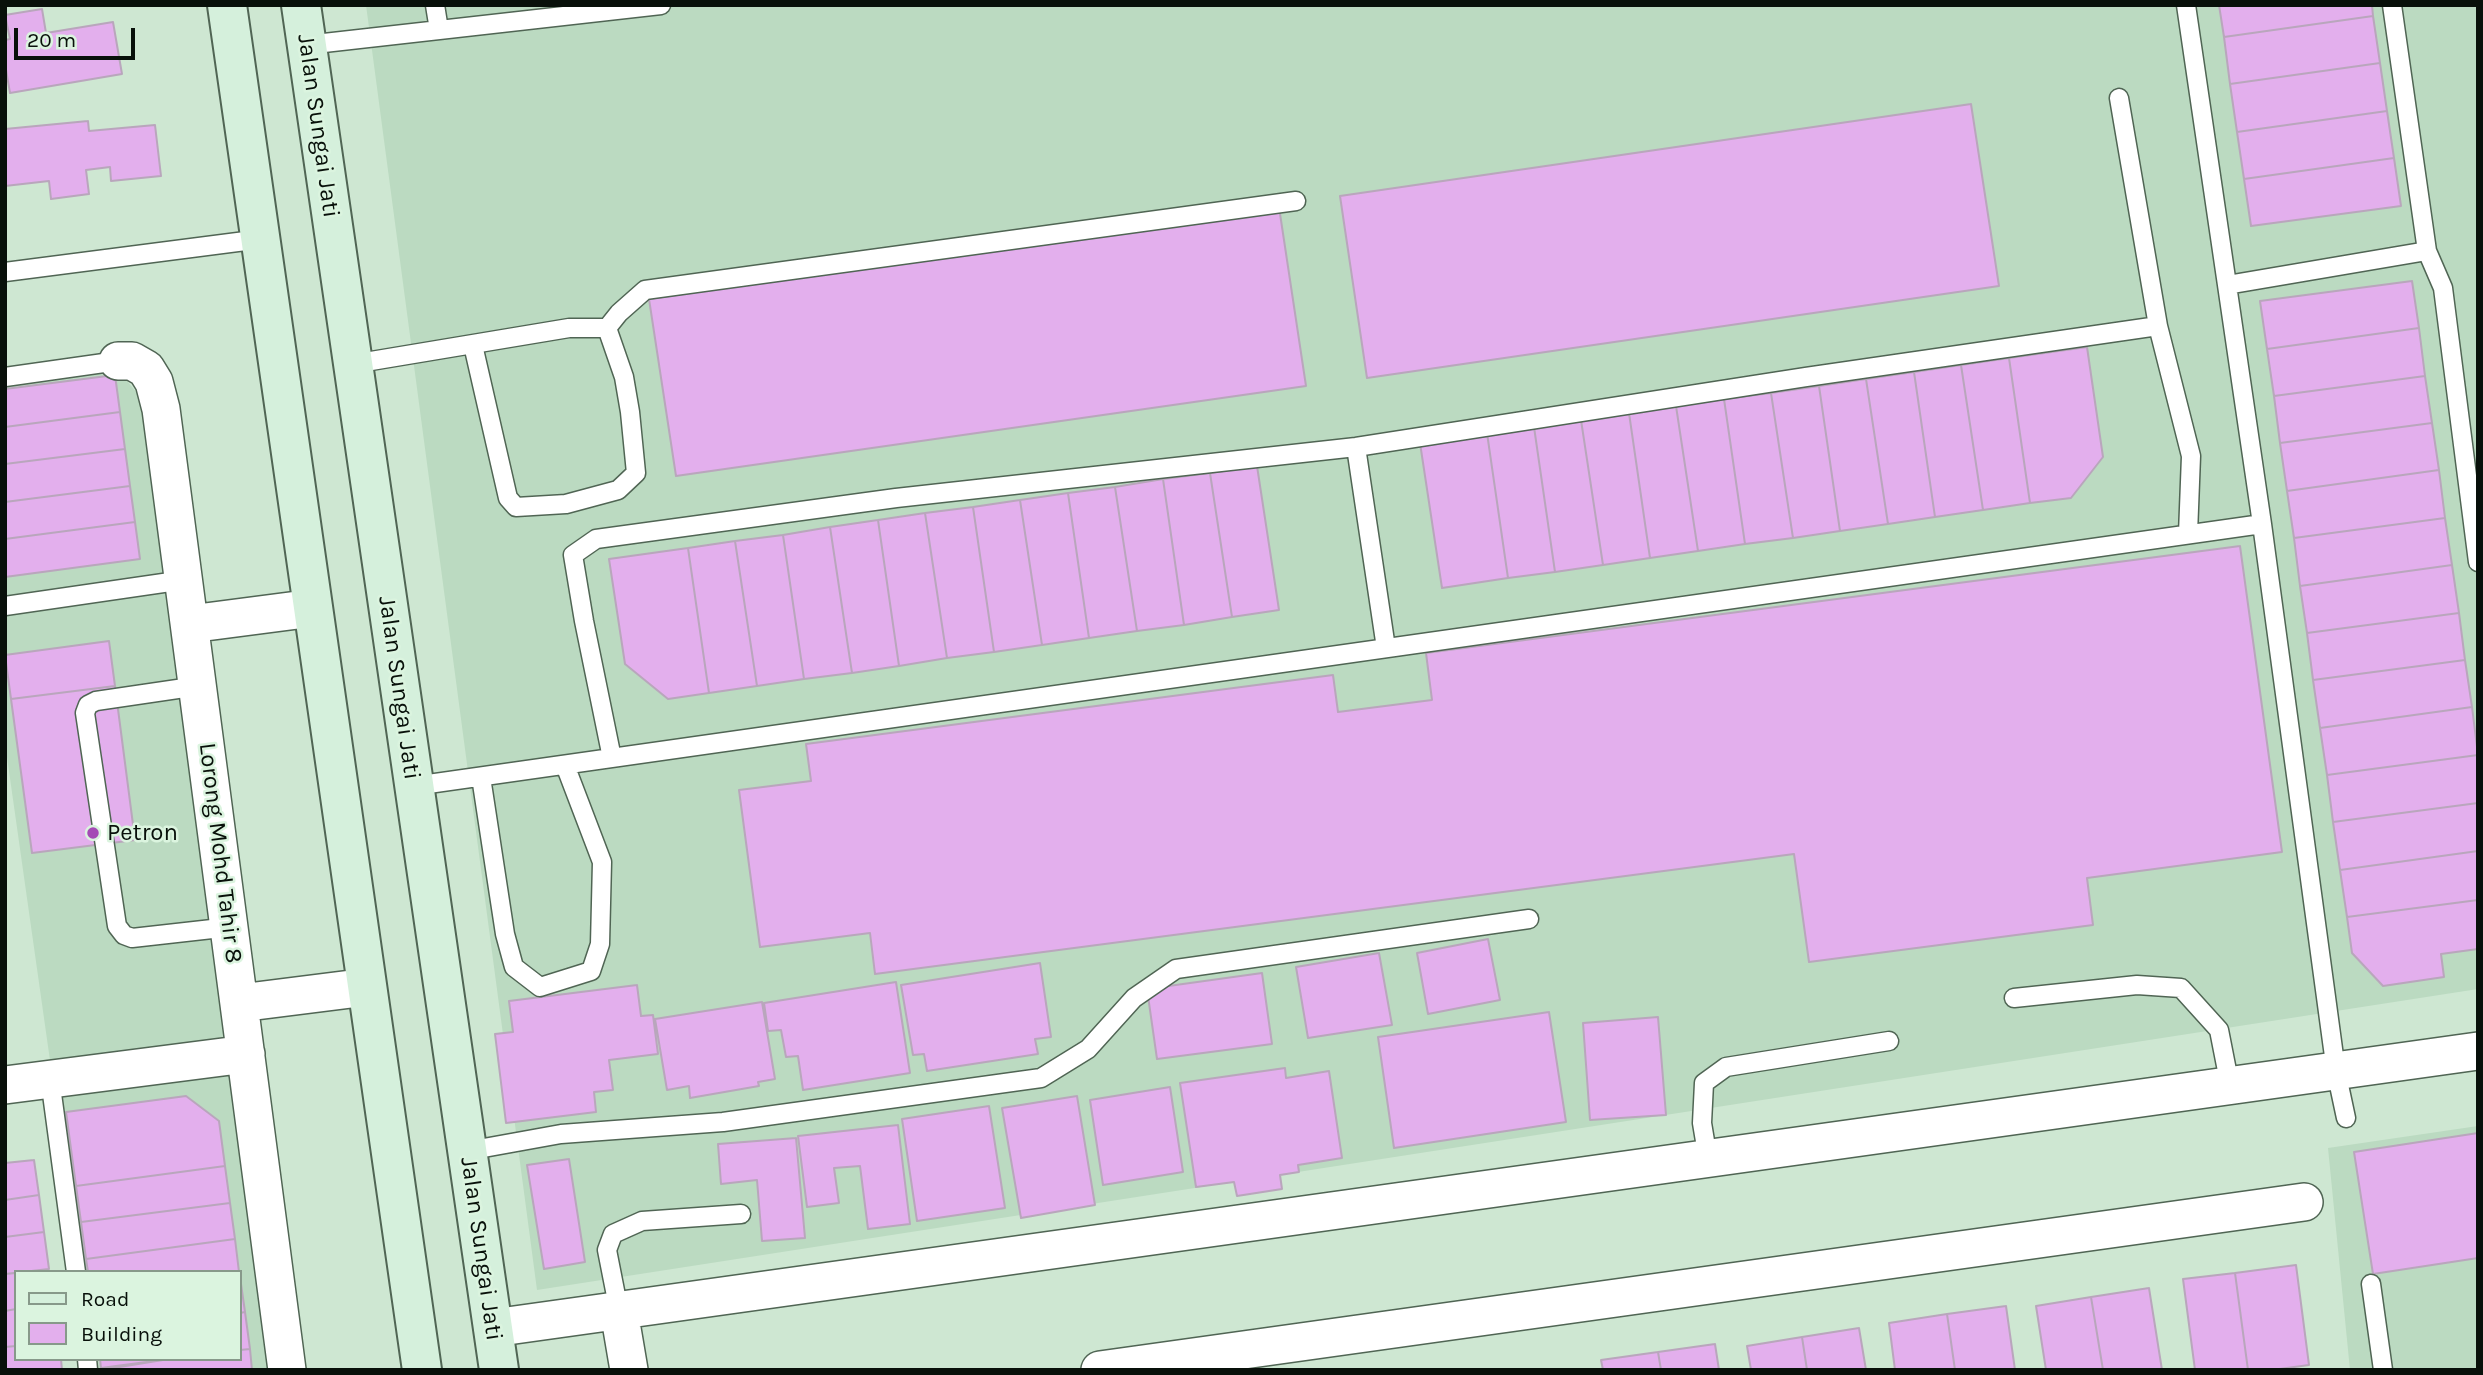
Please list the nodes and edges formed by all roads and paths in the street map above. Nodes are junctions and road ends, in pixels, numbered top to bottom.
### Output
1 (227, 5) edge
2 (301, 5) edge
3 (435, 5) edge
4 (661, 5) edge
5 (2186, 5) edge
6 (2392, 5) edge
7 (570, 10) edge
8 (439, 30) junction
9 (306, 45) junction
10 (2119, 98) dead end
11 (1296, 201) dead end
12 (261, 239) junction
13 (2427, 251) junction
14 (5, 272) edge
15 (2227, 285) junction
16 (2158, 326) junction
17 (607, 328) junction
18 (473, 345) junction
19 (118, 361) joint
20 (353, 365) junction
21 (5, 377) edge
22 (1356, 447) junction
23 (2262, 524) junction
24 (2188, 534) junction
25 (2478, 562) edge
26 (184, 580) junction
27 (5, 606) edge
28 (313, 608) junction
29 (190, 624) junction
30 (1386, 648) junction
31 (198, 686) junction
32 (612, 758) junction
33 (565, 765) junction
34 (481, 777) junction
35 (414, 786) junction
36 (1530, 919) dead end
37 (230, 927) junction
38 (368, 987) junction
39 (2014, 998) dead end
40 (240, 1003) junction
41 (1889, 1041) dead end
42 (2478, 1051) edge
43 (246, 1054) junction
44 (2336, 1071) junction
45 (50, 1079) junction
46 (5, 1085) edge
47 (2230, 1086) junction
48 (2346, 1118) dead end
49 (467, 1150) junction
50 (1708, 1159) junction
51 (2304, 1202) dead end
52 (741, 1214) dead end
53 (76, 1270) edge
54 (2371, 1284) dead end
55 (619, 1311) junction
56 (493, 1328) junction
57 (288, 1370) edge
58 (422, 1370) edge
59 (499, 1370) edge
60 (629, 1370) edge
61 (1100, 1370) edge
62 (2383, 1370) edge

1 - 12 main road
2 - 9 main road, Jalan Sungai Jati
3 - 8 lane
4 - 7 lane
5 - 15 lane
6 - 13 lane
7 - 8 lane
8 - 9 lane
9 - 20 main road, Jalan Sungai Jati
10 - 16 lane
11 - 17 lane
12 - 14 lane
12 - 28 main road
13 - 15 lane
13 - 25 lane
15 - 23 lane
16 - 22 lane
16 - 24 lane
17 - 18 lane
17 - 18 lane
18 - 20 lane
19 - 21 lane
19 - 26 street, Lorong Mohd Tahir 8
20 - 35 main road, Jalan Sungai Jati
22 - 30 lane
22 - 32 lane
23 - 24 lane
23 - 44 lane
24 - 30 lane
26 - 27 lane
26 - 29 street, Lorong Mohd Tahir 8
28 - 29 street
28 - 38 main road
29 - 31 street, Lorong Mohd Tahir 8
30 - 32 lane
31 - 37 street, Lorong Mohd Tahir 8
31 - 37 lane
32 - 33 lane
33 - 34 lane
33 - 34 lane
34 - 35 lane
35 - 49 main road, Jalan Sungai Jati
36 - 49 lane
37 - 40 street, Lorong Mohd Tahir 8
38 - 40 street
38 - 58 main road
39 - 47 lane
40 - 43 street, Lorong Mohd Tahir 8
41 - 50 lane
42 - 44 street
43 - 45 street
43 - 57 street, Lorong Mohd Tahir 8
44 - 47 street
44 - 48 lane
45 - 46 street
45 - 53 lane
47 - 50 street
49 - 56 main road, Jalan Sungai Jati
50 - 55 street
51 - 61 street
52 - 55 lane
54 - 62 lane
55 - 56 street
55 - 60 street
56 - 59 main road, Jalan Sungai Jati

